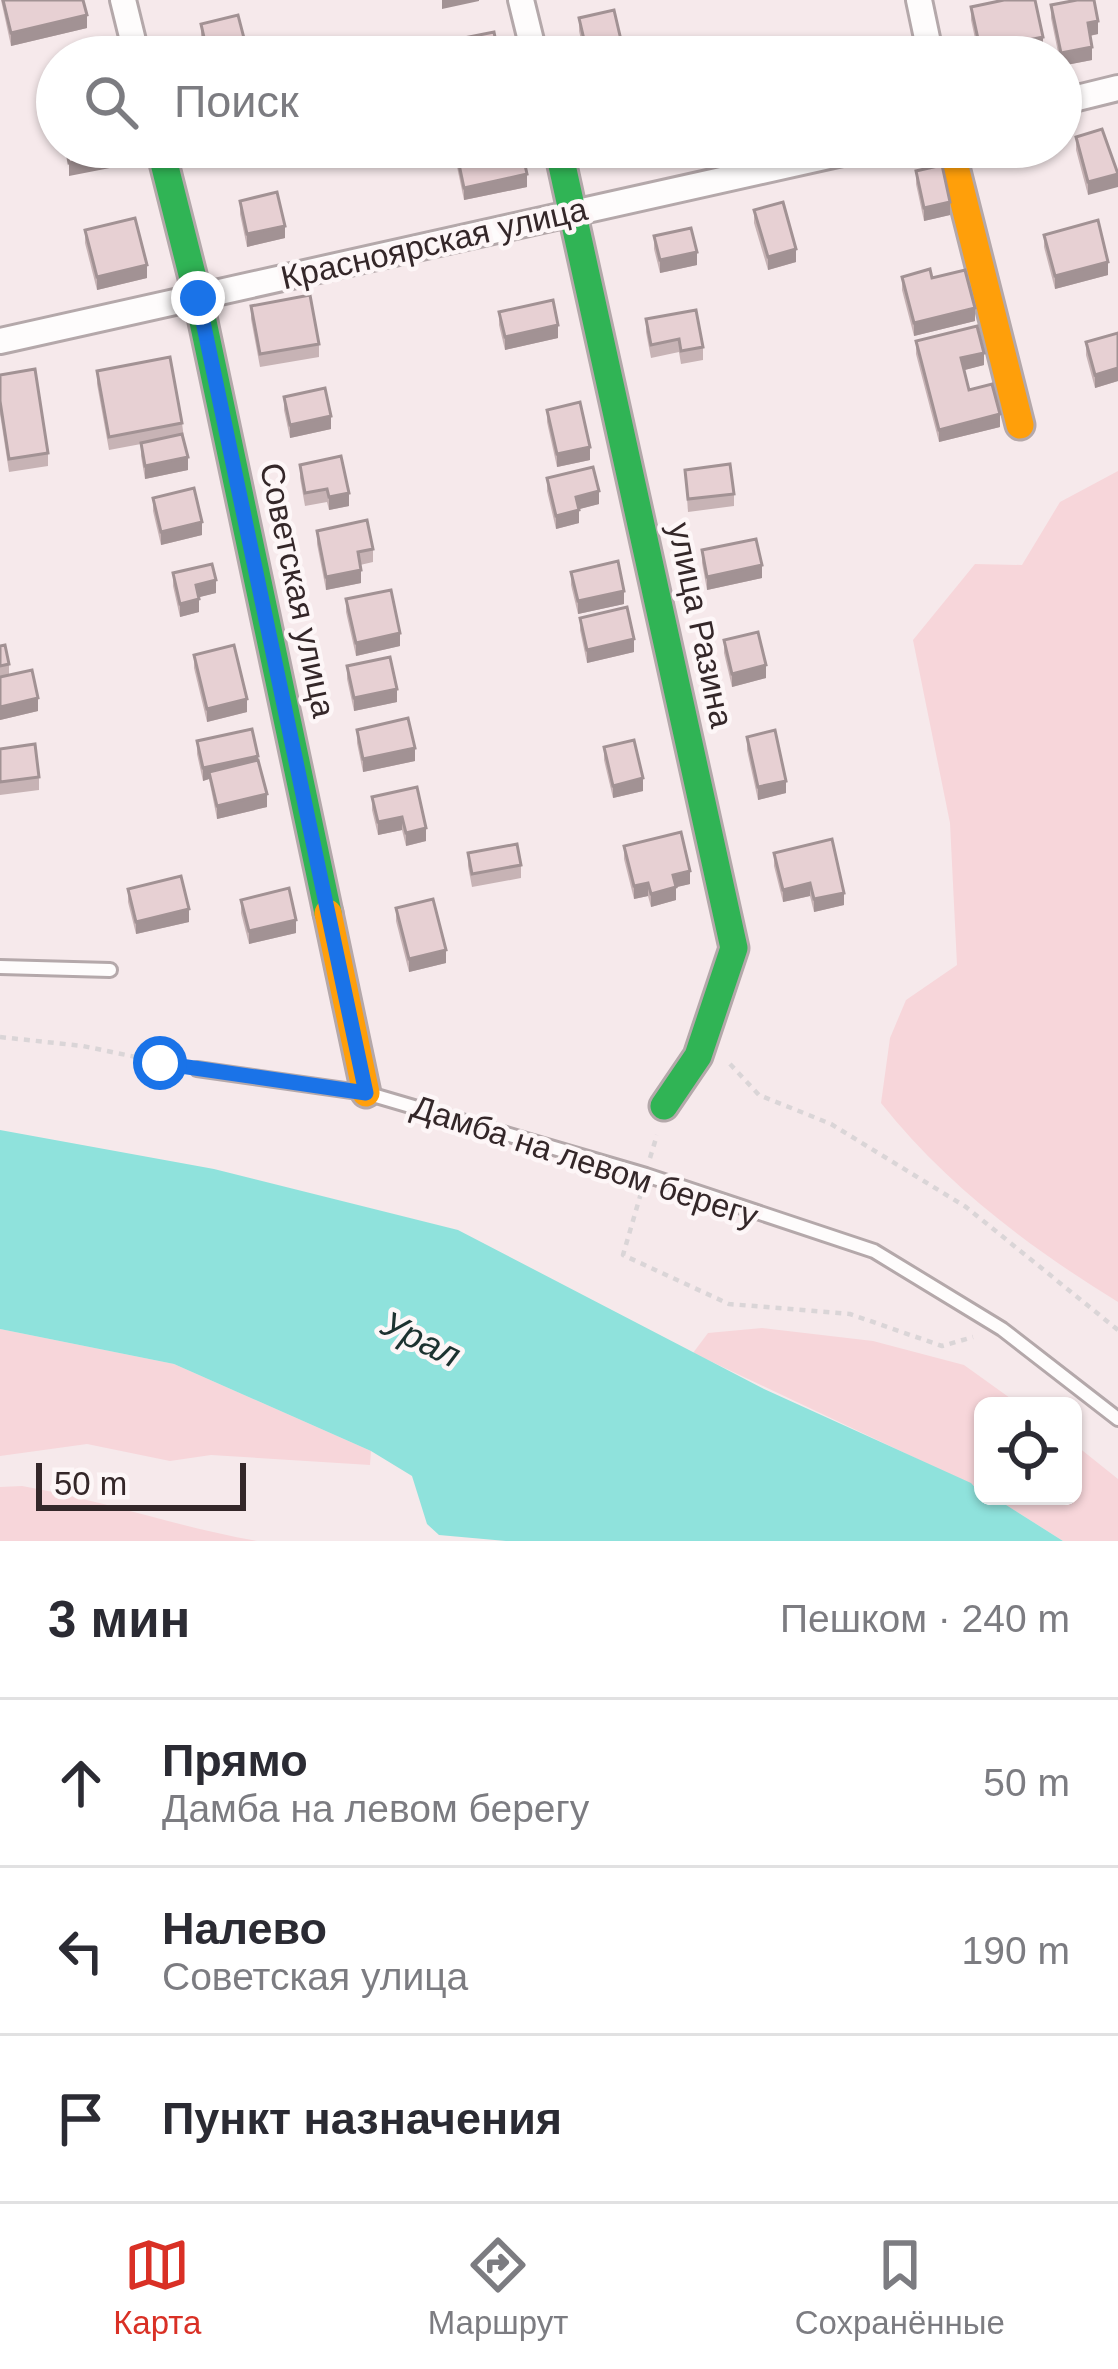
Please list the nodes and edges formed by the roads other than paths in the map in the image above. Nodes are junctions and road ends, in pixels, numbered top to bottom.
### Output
1 (123, 0) edge
2 (521, 0) edge
3 (919, 0) edge
4 (132, 36) edge
5 (530, 36) edge
6 (927, 36) edge
7 (1118, 88) edge
8 (1082, 97) edge
9 (165, 168) edge
10 (564, 168) edge
11 (772, 168) edge
12 (955, 168) edge
13 (575, 211) junction
14 (198, 298) junction
15 (0, 341) edge
16 (1020, 424) dead end
17 (0, 967) edge
18 (110, 970) dead end
19 (196, 1070) road end
20 (366, 1093) junction
21 (664, 1106) road end
22 (1118, 1419) edge

1 - 4 street
2 - 5 street
3 - 6 street
7 - 8 street
9 - 14 street, Советская улица
10 - 13 street, улица Разина
11 - 13 street, Красноярская улица
12 - 16 street
13 - 14 street, Красноярская улица
13 - 21 street, улица Разина
14 - 15 street, Красноярская улица
14 - 20 street, Советская улица
17 - 18 lane
19 - 20 lane, Дамба на левом берегу
20 - 22 lane, Дамба на левом берегу

